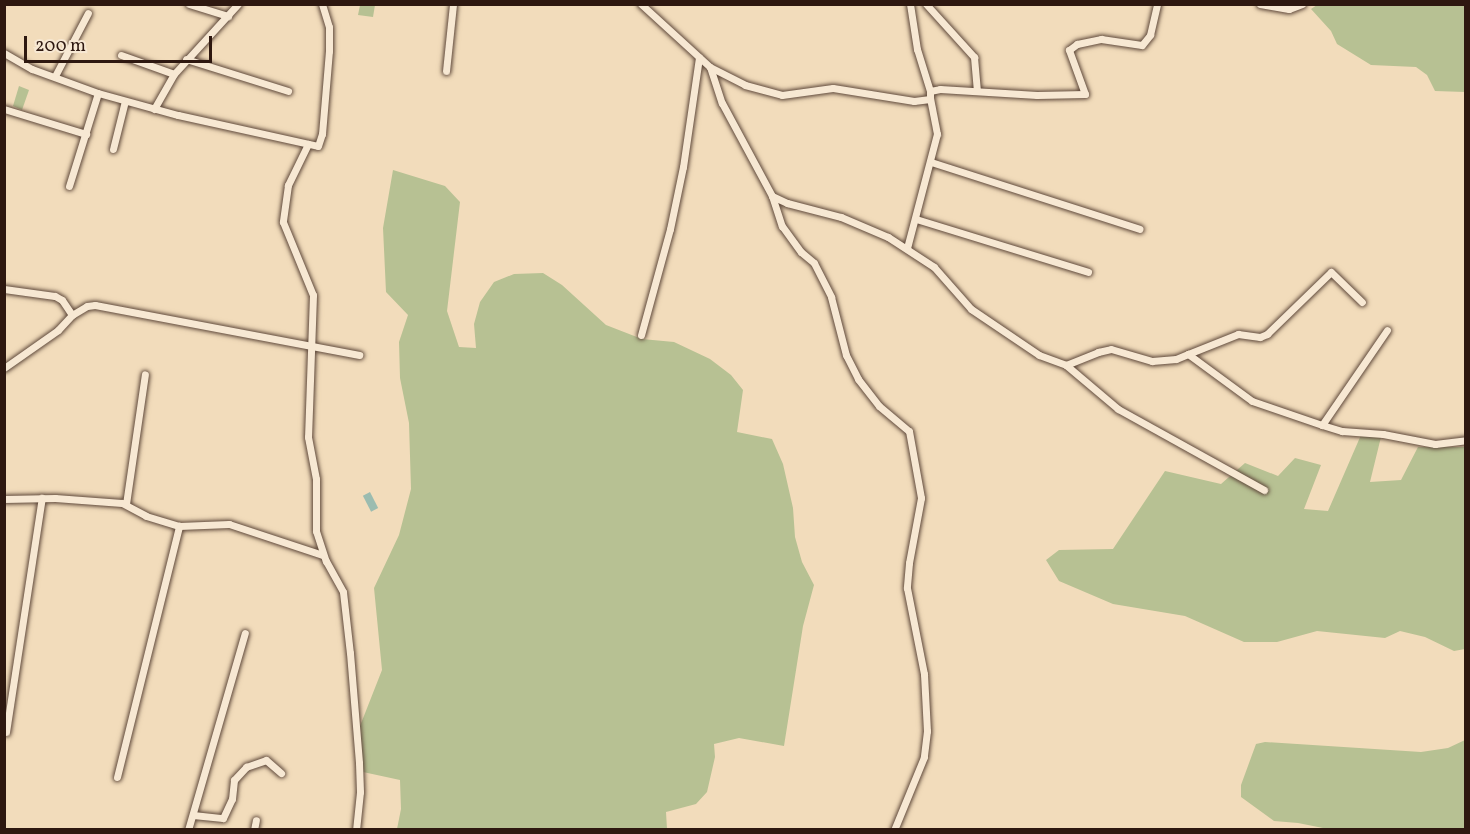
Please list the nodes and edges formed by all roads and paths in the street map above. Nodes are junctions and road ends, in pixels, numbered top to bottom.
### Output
1 (189, 4) edge
2 (238, 4) edge
3 (322, 4) edge
4 (453, 4) edge
5 (641, 4) edge
6 (910, 4) edge
7 (926, 4) edge
8 (1157, 4) edge
9 (1260, 4) edge
10 (1302, 4) edge
11 (88, 13) dead end
12 (228, 16) junction
13 (4, 53) edge
14 (121, 55) dead end
15 (699, 57) junction
16 (186, 59) junction
17 (710, 67) junction
18 (446, 71) dead end
19 (174, 74) junction
20 (55, 76) junction
21 (288, 91) dead end
22 (977, 91) junction
23 (98, 93) junction
24 (930, 95) junction
25 (125, 101) junction
26 (4, 109) edge
27 (154, 109) junction
28 (86, 135) junction
29 (308, 144) junction
30 (113, 149) dead end
31 (931, 162) junction
32 (69, 186) dead end
33 (772, 196) junction
34 (916, 219) junction
35 (1140, 229) dead end
36 (907, 248) junction
37 (1088, 272) dead end
38 (4, 289) edge
39 (1362, 302) dead end
40 (72, 315) junction
41 (1387, 330) dead end
42 (641, 335) dead end
43 (310, 347) junction
44 (1188, 354) junction
45 (359, 355) dead end
46 (1066, 365) junction
47 (4, 368) edge
48 (145, 374) dead end
49 (1322, 425) junction
50 (1466, 440) edge
51 (1264, 490) dead end
52 (42, 498) junction
53 (4, 499) edge
54 (126, 504) junction
55 (179, 526) junction
56 (324, 555) junction
57 (245, 633) dead end
58 (6, 732) edge
59 (281, 773) dead end
60 (117, 777) dead end
61 (193, 816) junction
62 (256, 820) dead end
63 (188, 830) edge
64 (254, 830) edge
65 (356, 830) edge
66 (894, 830) edge

1 - 12 street
2 - 12 street
3 - 29 street
4 - 18 street
5 - 15 street
6 - 24 street
7 - 22 street
8 - 22 street
9 - 10 street
11 - 20 street
12 - 16 street
13 - 20 street
14 - 19 street
15 - 17 street
15 - 42 street
16 - 19 street
16 - 21 street
17 - 24 street
17 - 33 street
19 - 27 street
20 - 23 street
22 - 24 street
23 - 25 street
23 - 28 street
24 - 31 street
25 - 27 street
25 - 30 street
26 - 28 street
27 - 29 street
28 - 32 street
29 - 43 street
31 - 34 street
31 - 35 street
33 - 36 street
33 - 66 street
34 - 36 street
34 - 37 street
36 - 46 street
38 - 40 street
39 - 44 street
40 - 43 street
40 - 47 street
41 - 49 street
43 - 45 street
43 - 56 street
44 - 46 street
44 - 49 street
46 - 51 street
48 - 54 street
49 - 50 street
52 - 53 street
52 - 54 street
52 - 58 street
54 - 55 street
55 - 56 street
55 - 60 street
56 - 65 street
57 - 61 street
59 - 61 street
61 - 63 street
62 - 64 street

